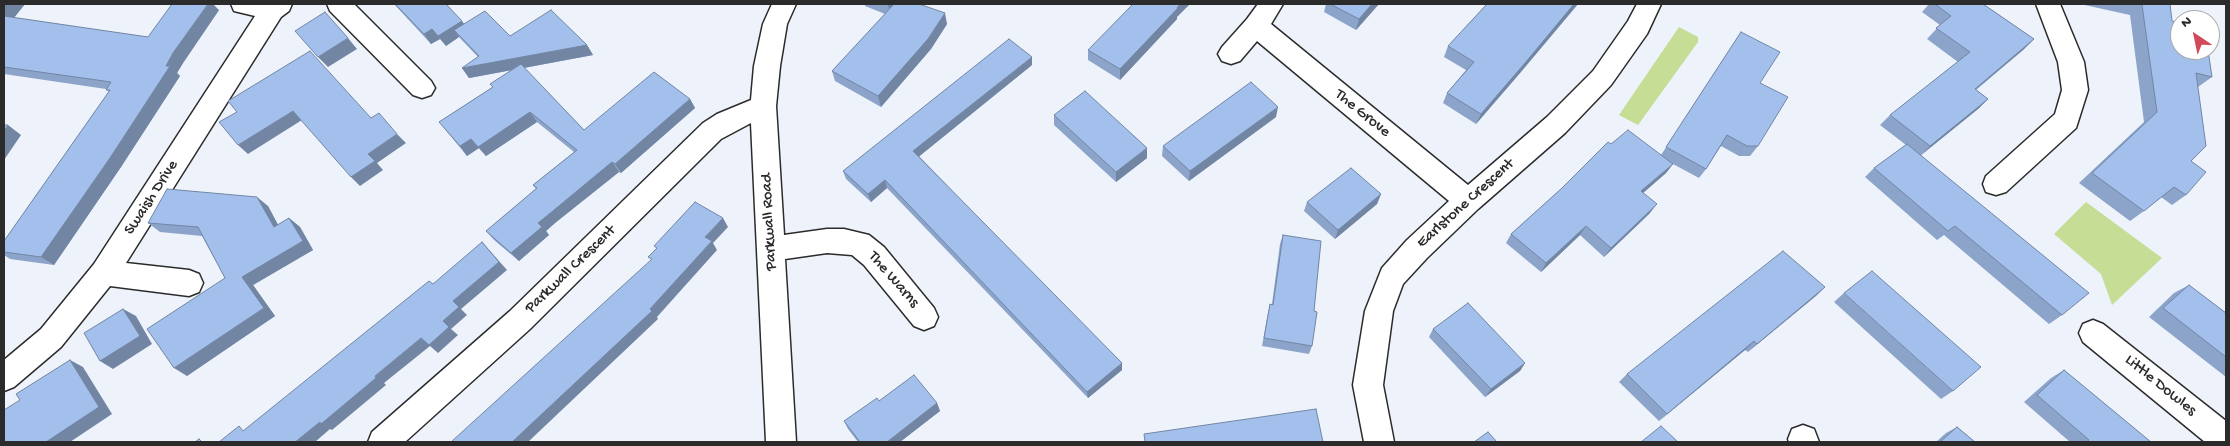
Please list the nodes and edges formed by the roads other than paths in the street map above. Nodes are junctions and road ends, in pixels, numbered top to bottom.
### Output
1 (244, 4) edge
2 (339, 4) edge
3 (784, 4) edge
4 (1271, 4) edge
5 (1649, 4) edge
6 (2048, 4) edge
7 (276, 7) edge
8 (1256, 26) junction
9 (1231, 54) dead end
10 (422, 88) dead end
11 (763, 106) junction
12 (1996, 184) dead end
13 (1468, 201) junction
14 (772, 250) junction
15 (104, 273) junction
16 (189, 283) dead end
17 (924, 316) dead end
18 (2093, 333) dead end
19 (4, 377) edge
20 (2226, 440) edge
21 (383, 442) edge
22 (781, 442) edge
23 (1379, 442) edge

1 - 7 street
2 - 10 street
3 - 11 street, Parkwall Road
4 - 8 street
5 - 13 street, Earlstone Crescent
6 - 12 street
7 - 15 street, Swaish Drive
8 - 9 street
8 - 13 street, The Grove
11 - 14 street, Parkwall Road
11 - 21 street, Parkwall Crescent
13 - 23 street, Earlstone Crescent
14 - 17 street, The Warns
14 - 22 street, Parkwall Road
15 - 16 street
15 - 19 street, Swaish Drive
18 - 20 street, Little Dowles

